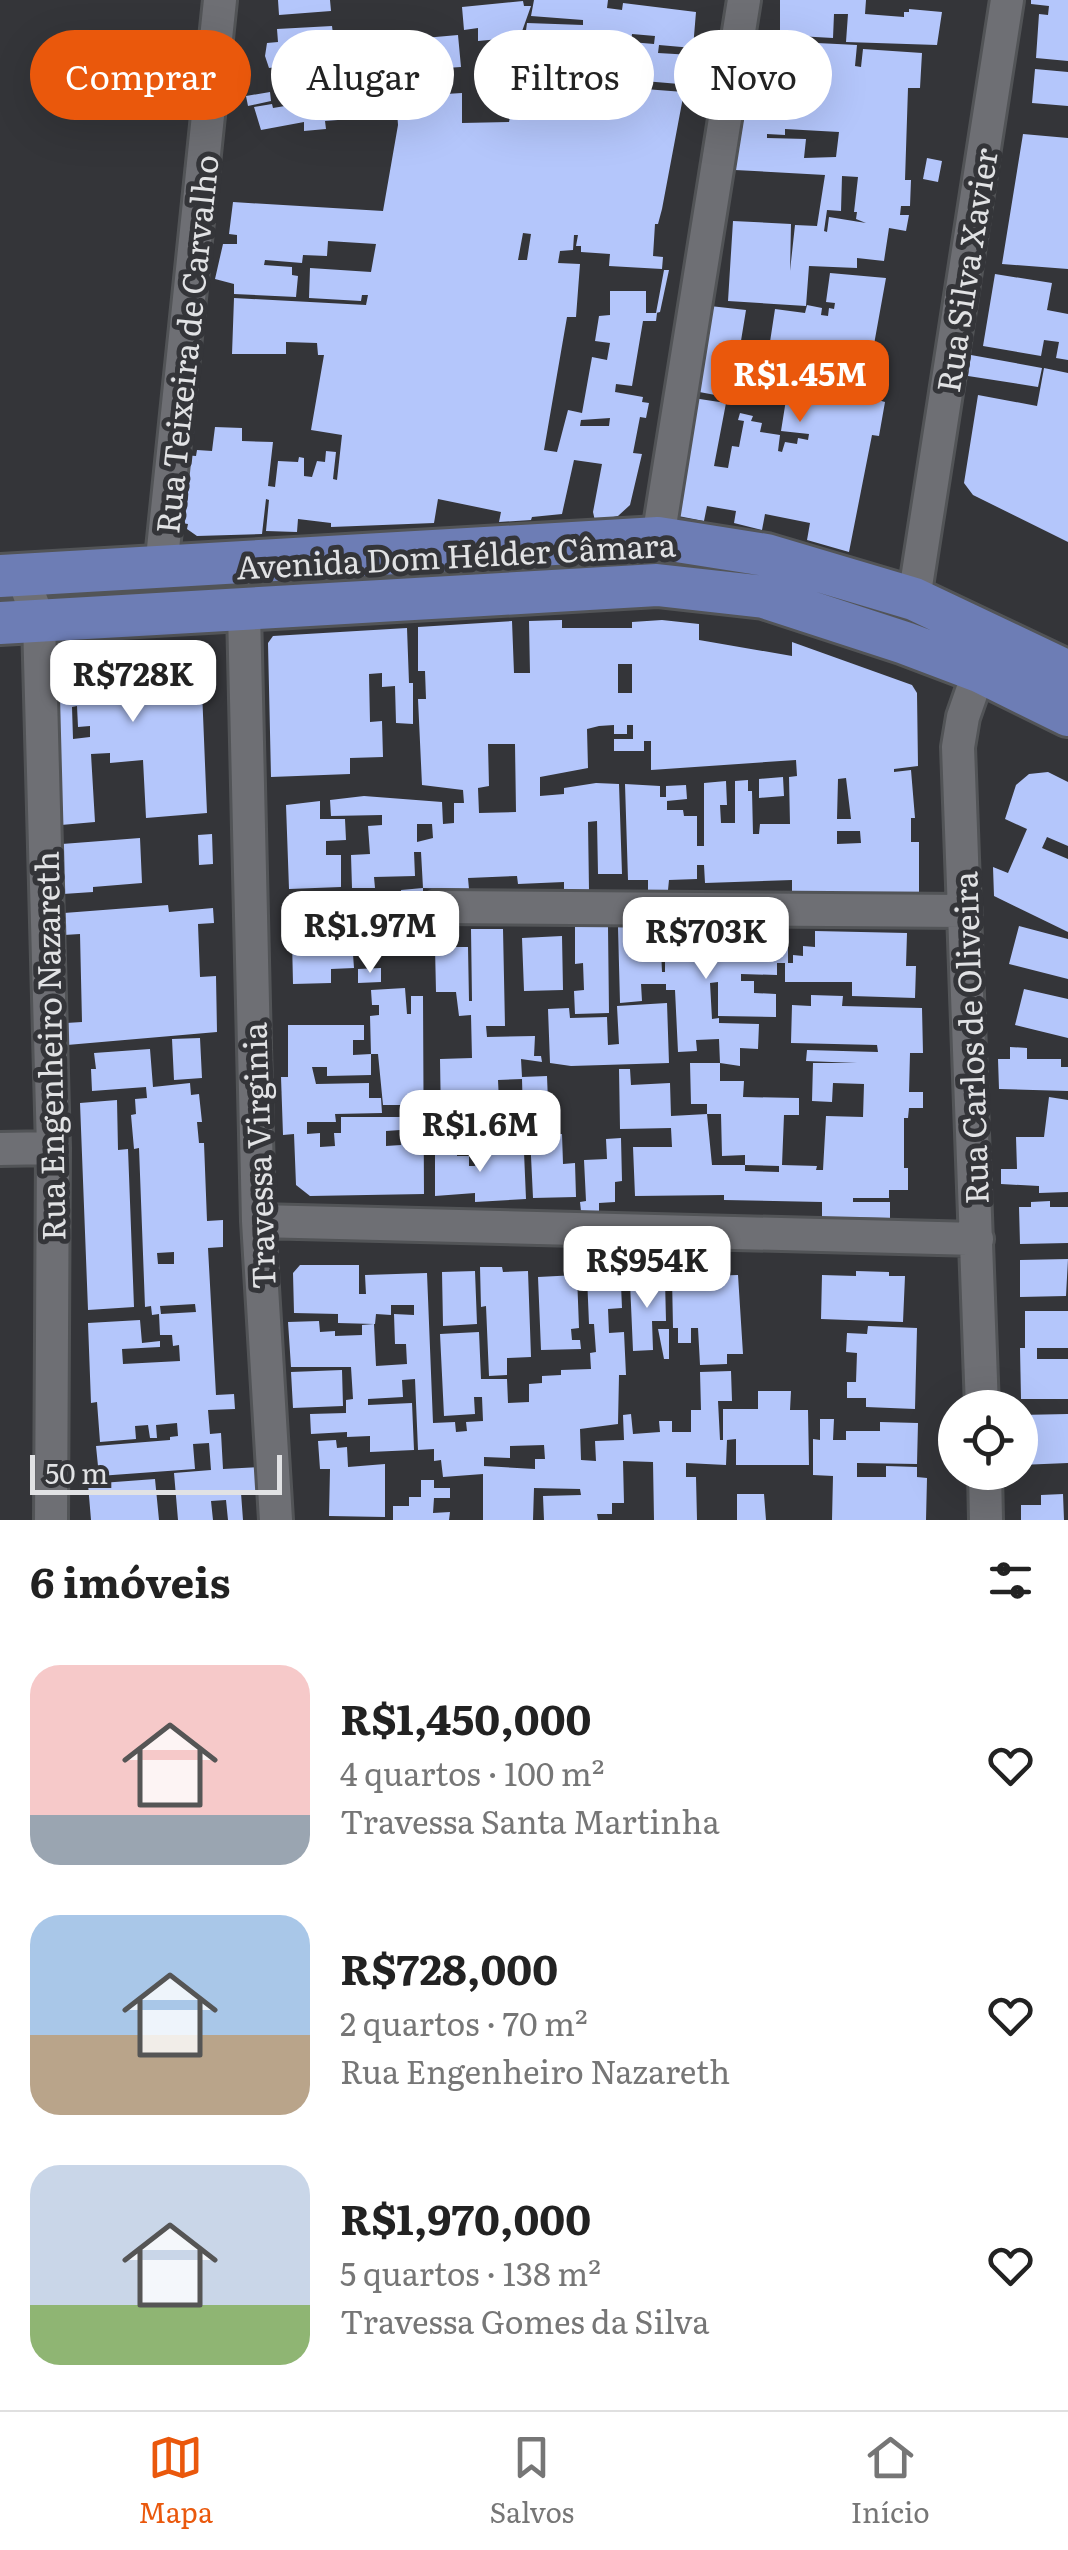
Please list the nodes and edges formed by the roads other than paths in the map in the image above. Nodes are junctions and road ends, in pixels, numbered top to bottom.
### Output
1 (220, 0) edge
2 (744, 0) edge
3 (1007, 0) edge
4 (658, 538) junction
5 (161, 568) junction
6 (11, 576) edge
7 (914, 598) junction
8 (244, 611) junction
9 (20, 622) edge
10 (979, 672) junction
11 (1068, 672) edge
12 (1068, 715) edge
13 (438, 907) dead end
14 (965, 912) junction
15 (52, 1148) junction
16 (0, 1149) edge
17 (258, 1220) junction
18 (976, 1239) junction
19 (981, 1390) edge
20 (985, 1490) edge
21 (51, 1520) edge
22 (276, 1520) edge
23 (986, 1520) edge

1 - 5 street, Rua Teixeira de Carvalho
2 - 4 street
3 - 7 street, Rua Silva Xavier
4 - 5 main road, Avenida Dom Hélder Câmara
4 - 7 main road, Avenida Dom Hélder Câmara
5 - 6 main road, Avenida Dom Hélder Câmara
6 - 9 street, Rua Engenheiro Nazareth
7 - 11 main road, Avenida Dom Hélder Câmara
8 - 9 main road, Avenida Dom Hélder Câmara
8 - 10 main road, Avenida Dom Hélder Câmara
8 - 17 street, Travessa Virginia
9 - 15 street, Rua Engenheiro Nazareth
10 - 12 main road, Avenida Dom Hélder Câmara
10 - 14 street, Rua Carlos de Oliveira
13 - 14 street
14 - 18 street, Rua Carlos de Oliveira
15 - 16 street
15 - 21 street, Rua Engenheiro Nazareth
17 - 18 street
17 - 22 street, Travessa Virginia
18 - 19 street, Rua Carlos de Oliveira
20 - 23 street

